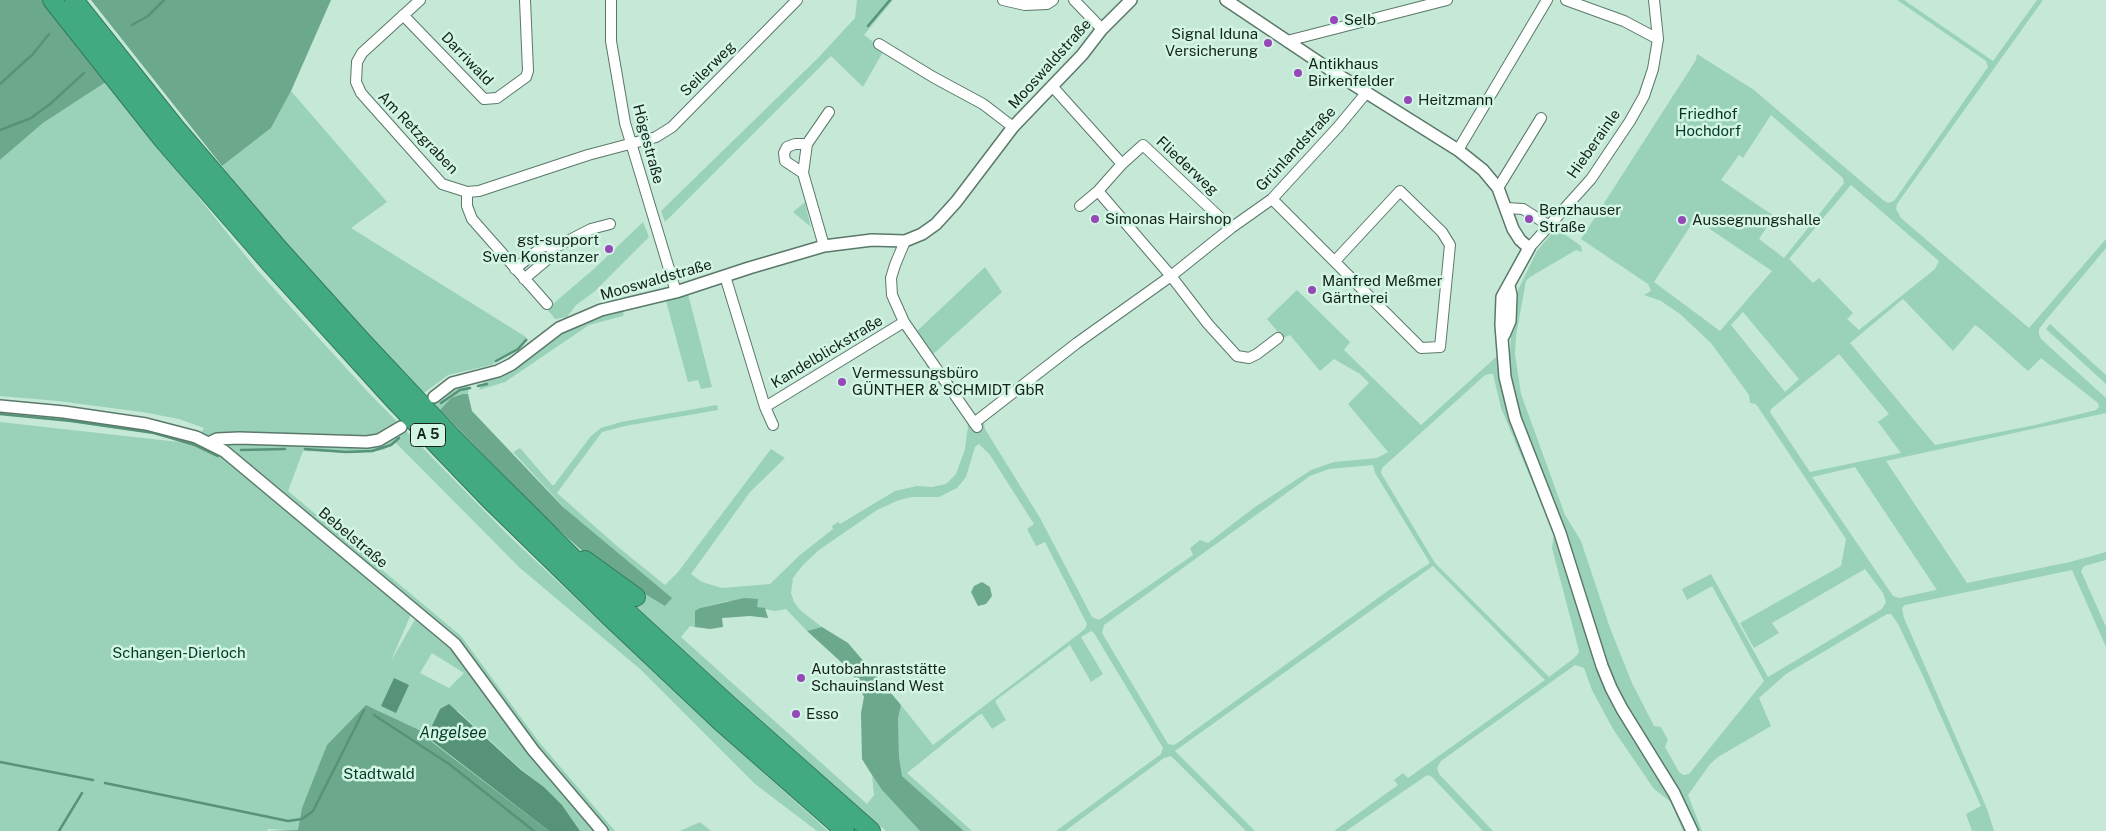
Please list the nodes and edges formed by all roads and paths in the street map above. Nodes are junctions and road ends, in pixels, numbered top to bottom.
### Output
1 (52, 0) edge
2 (74, 0) edge
3 (420, 0) edge
4 (524, 0) edge
5 (610, 0) edge
6 (797, 0) edge
7 (1003, 0) edge
8 (1053, 0) edge
9 (1074, 0) edge
10 (1130, 0) edge
11 (1226, 0) edge
12 (1447, 0) edge
13 (1547, 0) edge
14 (1566, 0) edge
15 (1654, 0) edge
16 (1415, 4) edge
17 (403, 15) junction
18 (1102, 29) junction
19 (1658, 40) junction
20 (1287, 41) junction
21 (879, 44) dead end
22 (1052, 86) junction
23 (1367, 92) junction
24 (829, 112) dead end
25 (1541, 118) dead end
26 (1013, 127) junction
27 (631, 144) junction
28 (807, 144) junction
29 (1458, 150) junction
30 (1122, 164) junction
31 (803, 173) junction
32 (1498, 188) junction
33 (1098, 191) junction
34 (467, 192) junction
35 (1272, 199) junction
36 (1080, 206) dead end
37 (1506, 208) junction
38 (610, 224) dead end
39 (1548, 225) junction
40 (1231, 228) junction
41 (905, 241) junction
42 (824, 246) junction
43 (556, 247) junction
44 (1529, 248) junction
45 (1335, 261) junction
46 (515, 269) junction
47 (725, 276) junction
48 (1171, 276) junction
49 (524, 279) junction
50 (676, 292) junction
51 (547, 304) dead end
52 (904, 322) junction
53 (1278, 338) dead end
54 (434, 397) dead end
55 (0, 406) edge
56 (765, 407) junction
57 (774, 425) dead end
58 (401, 427) dead end
59 (239, 438) junction
60 (209, 443) junction
61 (224, 451) junction
62 (559, 545) junction
63 (636, 597) dead end
64 (602, 831) edge
65 (845, 831) edge
66 (871, 831) edge
67 (1692, 831) edge

1 - 65 highway, A 5
2 - 62 highway, A 5
3 - 17 street, Am Retzgraben
4 - 17 street, Darriwald
5 - 27 street, Högestraße
6 - 27 street, Seilerweg
7 - 8 street
9 - 18 street
10 - 18 street, Mooswaldstraße
11 - 20 street
12 - 16 street
13 - 29 street
14 - 19 street
15 - 19 street, Hieberainle
16 - 20 street
17 - 34 street, Am Retzgraben
18 - 22 street, Mooswaldstraße
19 - 39 street, Hieberainle
20 - 23 street
21 - 26 street, Mooswaldstraße
22 - 26 street, Mooswaldstraße
22 - 30 street
23 - 29 street
23 - 35 street, Grünlandstraße
24 - 28 street
25 - 32 street
26 - 41 street, Mooswaldstraße
27 - 34 street, Am Retzgraben
27 - 50 street, Högestraße
28 - 31 street
28 - 31 street
29 - 32 street
30 - 33 street, Fliederweg
30 - 40 street, Fliederweg
31 - 42 street
32 - 37 street
33 - 36 street, Fliederweg
33 - 48 street
34 - 46 street
35 - 40 street, Grünlandstraße
35 - 45 street
37 - 39 street
37 - 44 street
38 - 43 street
39 - 44 street, Hieberainle
40 - 48 street, Grünlandstraße
41 - 42 street, Mooswaldstraße
41 - 52 street
42 - 47 street, Mooswaldstraße
43 - 46 street
43 - 49 street
44 - 67 street, Hieberainle
45 - 45 street
46 - 49 street
47 - 50 street, Mooswaldstraße
47 - 56 street, Kandelblickstraße
48 - 52 street, Grünlandstraße
48 - 53 street
49 - 51 street
50 - 54 street, Mooswaldstraße
52 - 56 street, Kandelblickstraße
55 - 60 street, Bebelstraße
56 - 57 street, Kandelblickstraße
58 - 59 street
59 - 60 street
59 - 61 street
60 - 61 street, Bebelstraße
61 - 64 street, Bebelstraße
62 - 63 highway
62 - 66 highway, A 5

